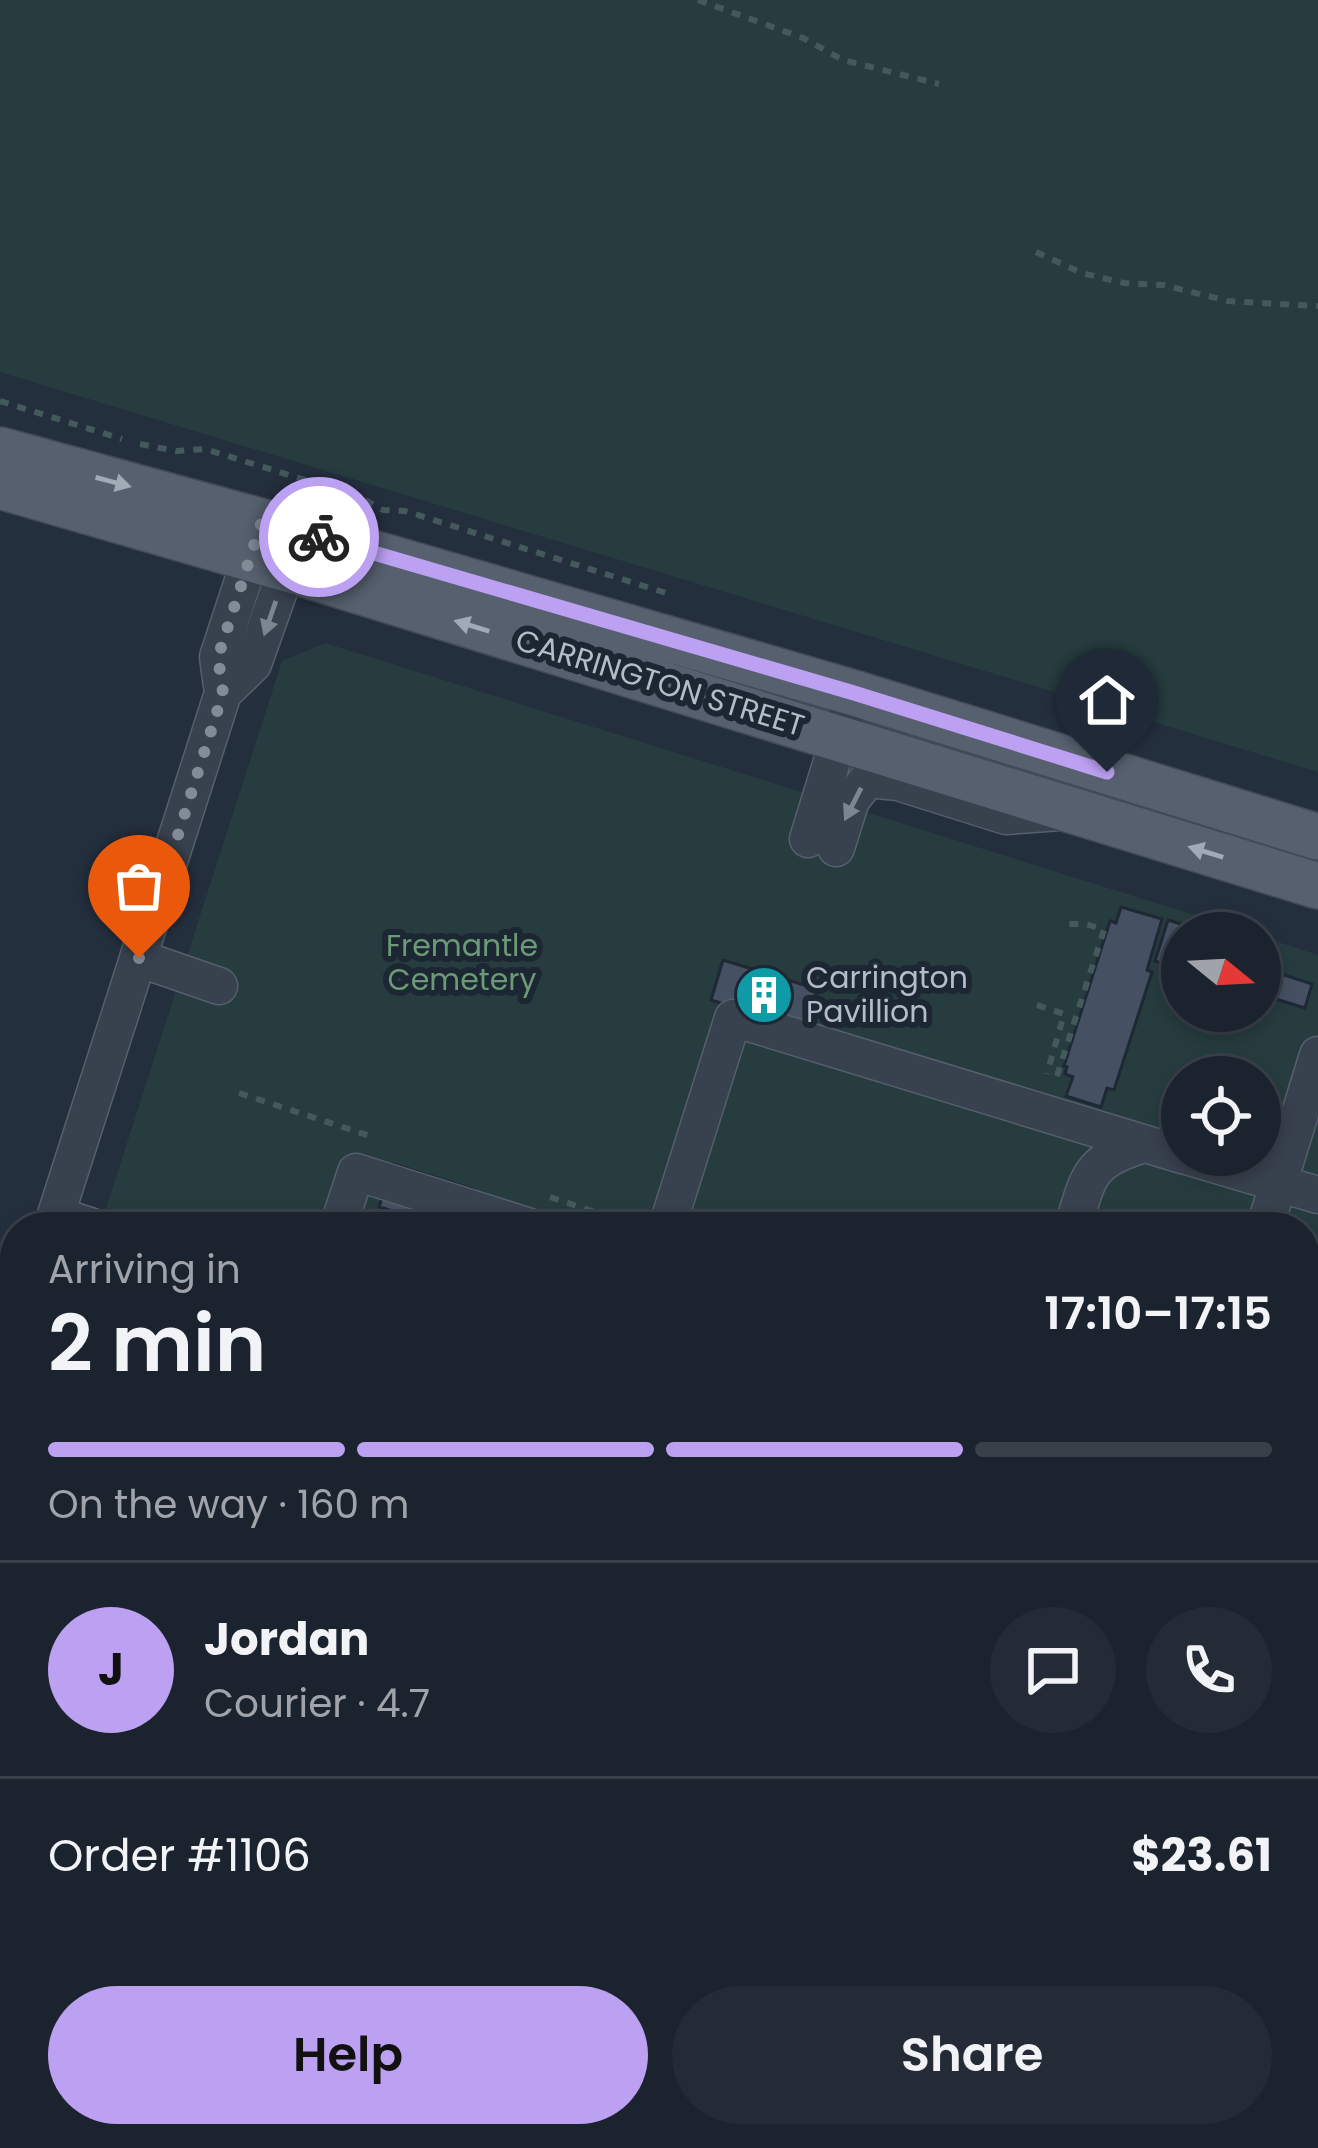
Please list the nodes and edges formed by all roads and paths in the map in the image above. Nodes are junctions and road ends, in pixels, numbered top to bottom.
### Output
1 (698, 0) edge
2 (939, 84) dead end
3 (1036, 253) dead end
4 (1318, 307) edge
5 (0, 450) edge
6 (0, 487) edge
7 (275, 545) junction
8 (854, 693) junction
9 (839, 739) junction
10 (1075, 811) junction
11 (1318, 837) edge
12 (1318, 886) edge
13 (1063, 924) dead end
14 (139, 958) junction
15 (219, 986) dead end
16 (1037, 1005) dead end
17 (1318, 1054) edge
18 (1144, 1144) junction
19 (1161, 1149) edge
20 (1254, 1176) edge
21 (1278, 1183) junction
22 (1318, 1195) edge
23 (57, 1212) edge
24 (343, 1212) edge
25 (483, 1212) edge
26 (672, 1212) edge
27 (1078, 1212) edge
28 (1269, 1212) edge

1 - 2 path
3 - 4 path
5 -> 7 main road, CARRINGTON STREET
6 - 7 main road, CARRINGTON STREET
7 - 8 main road, CARRINGTON STREET
9 -> 7 main road, CARRINGTON STREET
7 - 14 street
8 - 9 street
8 - 11 main road, CARRINGTON STREET
9 - 10 main road, CARRINGTON STREET
10 -> 9 street
12 -> 10 main road, CARRINGTON STREET
13 - 16 path
14 - 15 street
14 - 23 street
17 - 21 street
18 - 19 street
18 - 26 street
18 - 27 street
20 - 21 street
21 - 22 street
21 - 28 street
24 - 25 street

